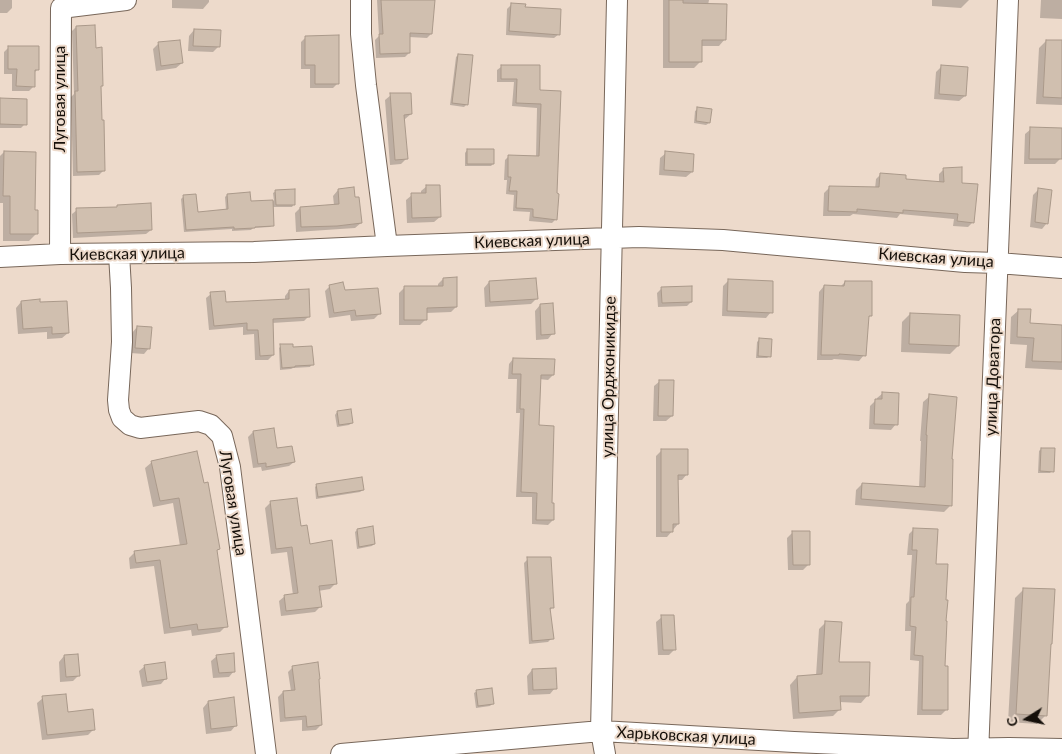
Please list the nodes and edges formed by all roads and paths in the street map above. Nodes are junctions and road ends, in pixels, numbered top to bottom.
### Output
1 (126, 0) edge
2 (361, 0) edge
3 (617, 0) edge
4 (1008, 0) edge
5 (58, 4) edge
6 (612, 238) junction
7 (387, 246) junction
8 (60, 254) junction
9 (120, 254) junction
10 (0, 257) edge
11 (998, 263) junction
12 (1062, 268) edge
13 (601, 731) junction
14 (1062, 749) edge
15 (978, 752) edge
16 (266, 754) edge
17 (341, 754) edge
18 (605, 754) edge

1 - 5 street, Луговая улица
2 - 7 street
3 - 6 street, улица Орджоникидзе
4 - 11 street, улица Доватора
5 - 8 street, Луговая улица
6 - 7 street, Киевская улица
6 - 11 street, Киевская улица
6 - 13 street, улица Орджоникидзе
7 - 9 street, Киевская улица
8 - 9 street, Киевская улица
8 - 10 street, Киевская улица
9 - 16 street, Луговая улица
11 - 12 street, Киевская улица
11 - 15 street, улица Доватора
13 - 15 street, Харьковская улица
13 - 17 street, Харьковская улица
13 - 18 street, улица Орджоникидзе
14 - 15 street, Харьковская улица

